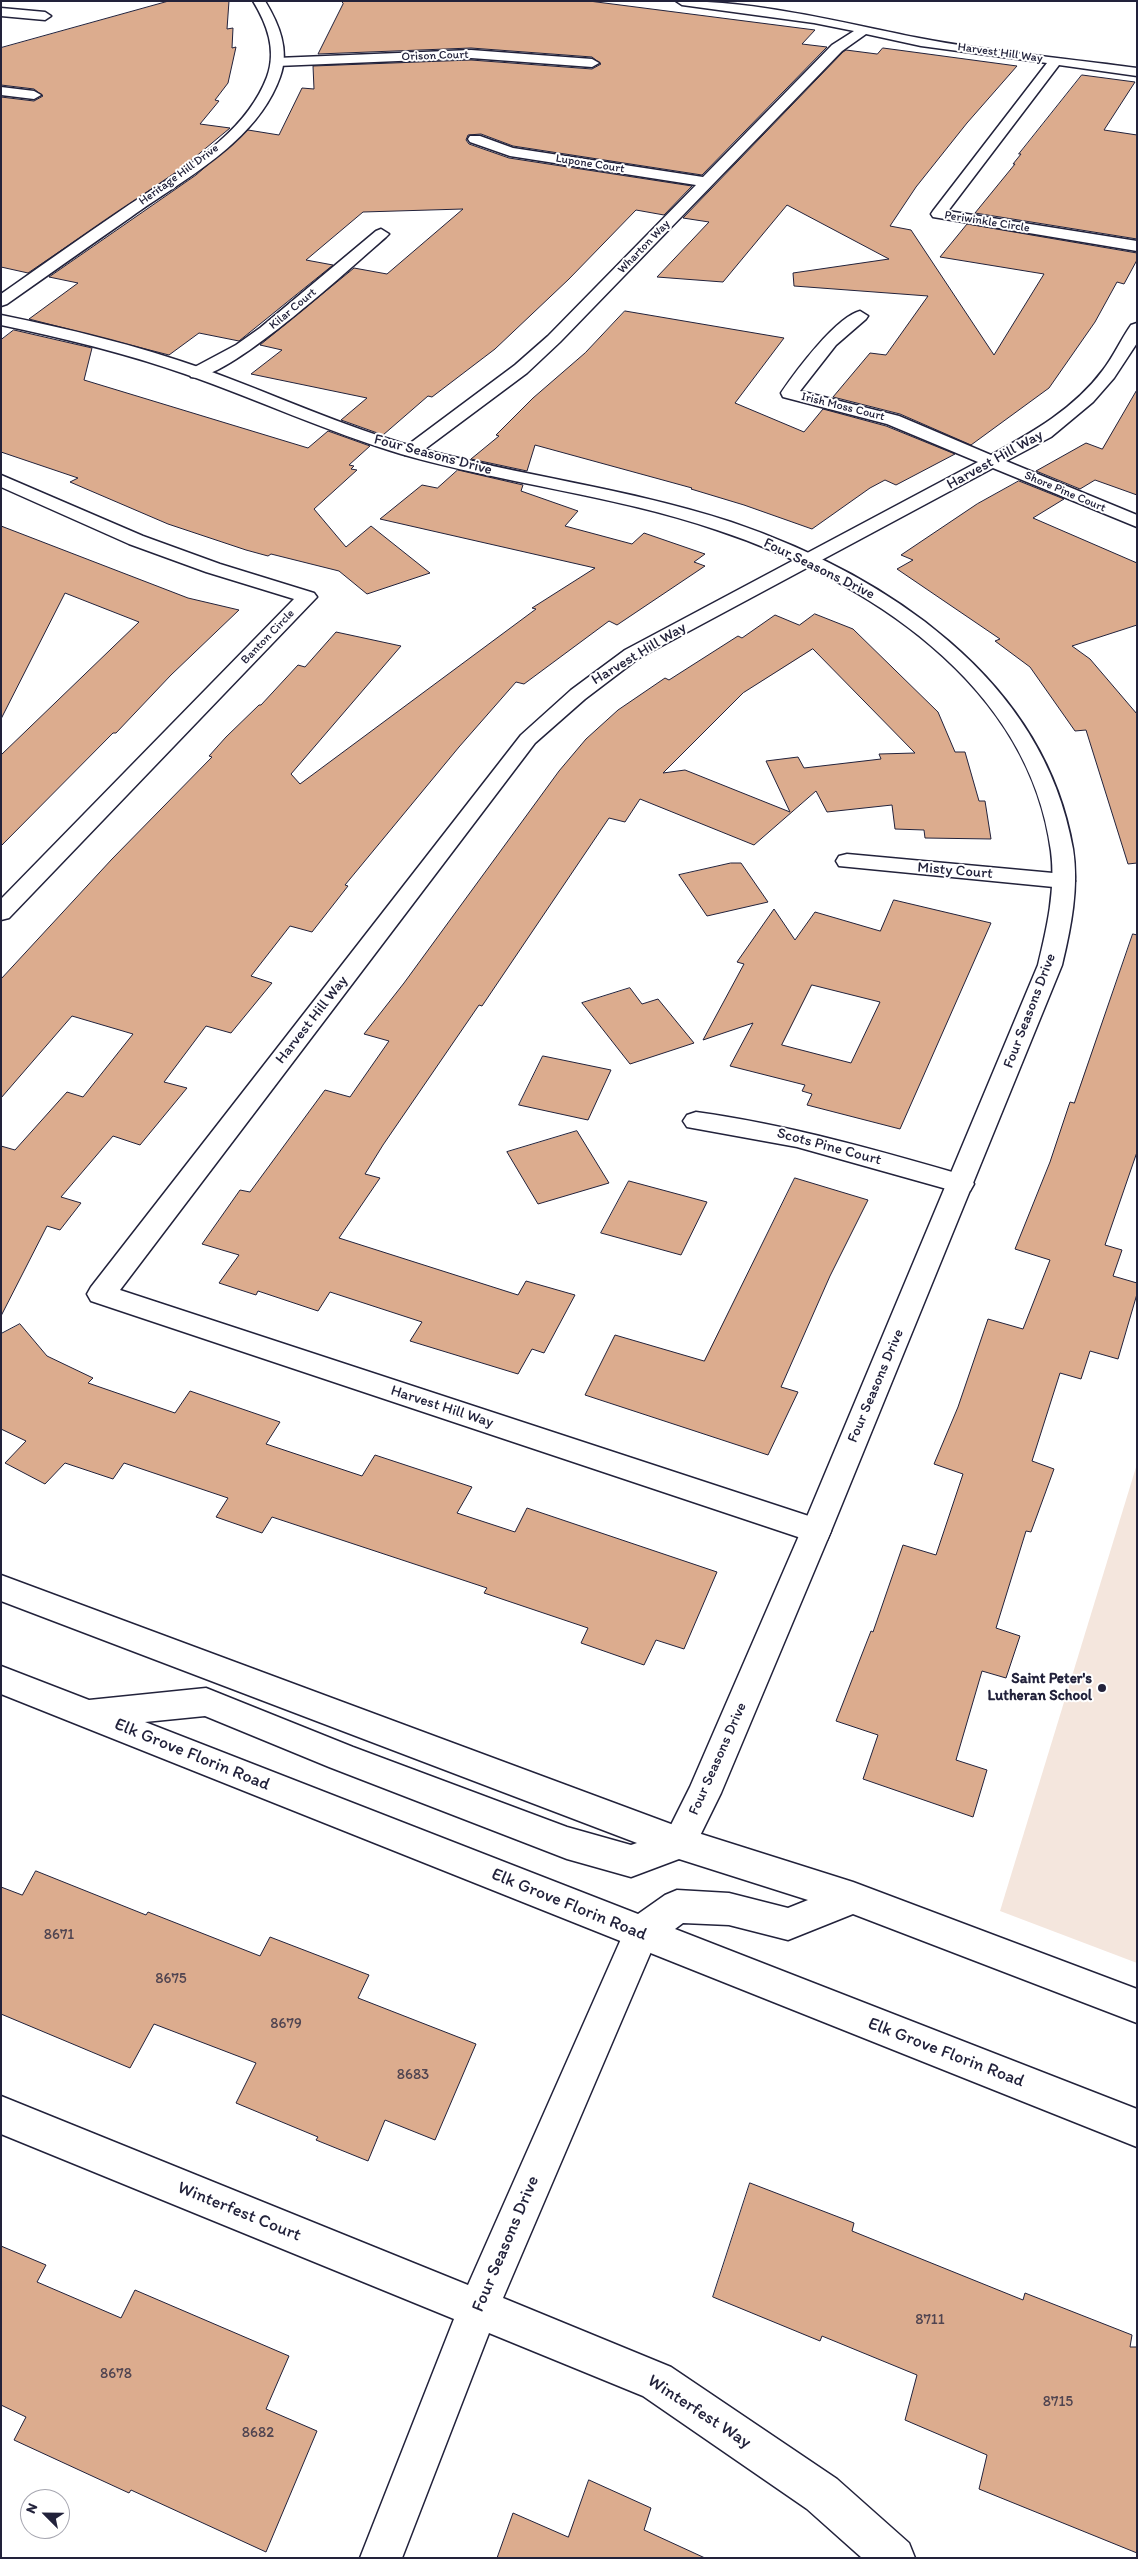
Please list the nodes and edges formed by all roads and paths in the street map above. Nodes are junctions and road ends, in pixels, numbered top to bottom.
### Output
1 (259, 1) edge
2 (682, 1) edge
3 (1, 12) edge
4 (44, 16) dead end
5 (864, 30) junction
6 (1056, 60) junction
7 (277, 62) junction
8 (592, 63) dead end
9 (1137, 72) edge
10 (1, 91) edge
11 (34, 95) dead end
12 (475, 139) dead end
13 (707, 182) junction
14 (381, 234) dead end
15 (1137, 246) edge
16 (1, 302) edge
17 (860, 316) dead end
18 (1, 320) edge
19 (1137, 328) edge
20 (197, 373) junction
21 (411, 451) junction
22 (994, 461) junction
23 (1, 480) edge
24 (1137, 522) edge
25 (808, 560) junction
26 (847, 861) dead end
27 (1064, 881) junction
28 (1, 913) edge
29 (696, 1120) dead end
30 (961, 1184) junction
31 (816, 1531) junction
32 (1, 1588) edge
33 (1, 1680) edge
34 (88, 1714) junction
35 (679, 1843) junction
36 (854, 1898) junction
37 (641, 1933) junction
38 (1137, 2006) edge
39 (1, 2115) edge
40 (1137, 2128) edge
41 (478, 2309) junction
42 (381, 2558) edge
43 (894, 2558) edge

1 - 7 street, Heritage Hill Drive
2 - 5 street, Harvest Hill Way
3 - 4 street
5 - 6 street, Harvest Hill Way
5 - 13 street, Wharton Way
6 - 9 street, Harvest Hill Way
6 - 15 street, Periwinkle Circle
7 - 8 street, Orison Court
7 - 16 street, Heritage Hill Drive
10 - 11 street
12 - 13 street, Lupone Court
13 - 21 street, Wharton Way
14 - 20 street, Kilar Court
17 - 22 street, Irish Moss Court
18 - 20 street, Four Seasons Drive
19 - 22 street, Harvest Hill Way
20 - 21 street, Four Seasons Drive
21 - 25 street, Four Seasons Drive
22 - 24 street, Shore Pine Court
22 - 25 street, Harvest Hill Way
23 - 28 street, Banton Circle
25 - 27 street, Four Seasons Drive
25 - 31 street, Harvest Hill Way
26 - 27 street, Misty Court
27 - 30 street, Four Seasons Drive
29 - 30 street, Scots Pine Court
30 - 31 street, Four Seasons Drive
31 - 35 street, Four Seasons Drive
32 - 35 street
33 - 34 street, Elk Grove Florin Road
34 - 35 street
34 - 37 street, Elk Grove Florin Road
35 - 36 street
36 - 37 street
36 - 38 street
37 - 40 street, Elk Grove Florin Road
37 - 41 street, Four Seasons Drive
39 - 41 street, Winterfest Court
41 - 42 street, Four Seasons Drive
41 - 43 street, Winterfest Way

